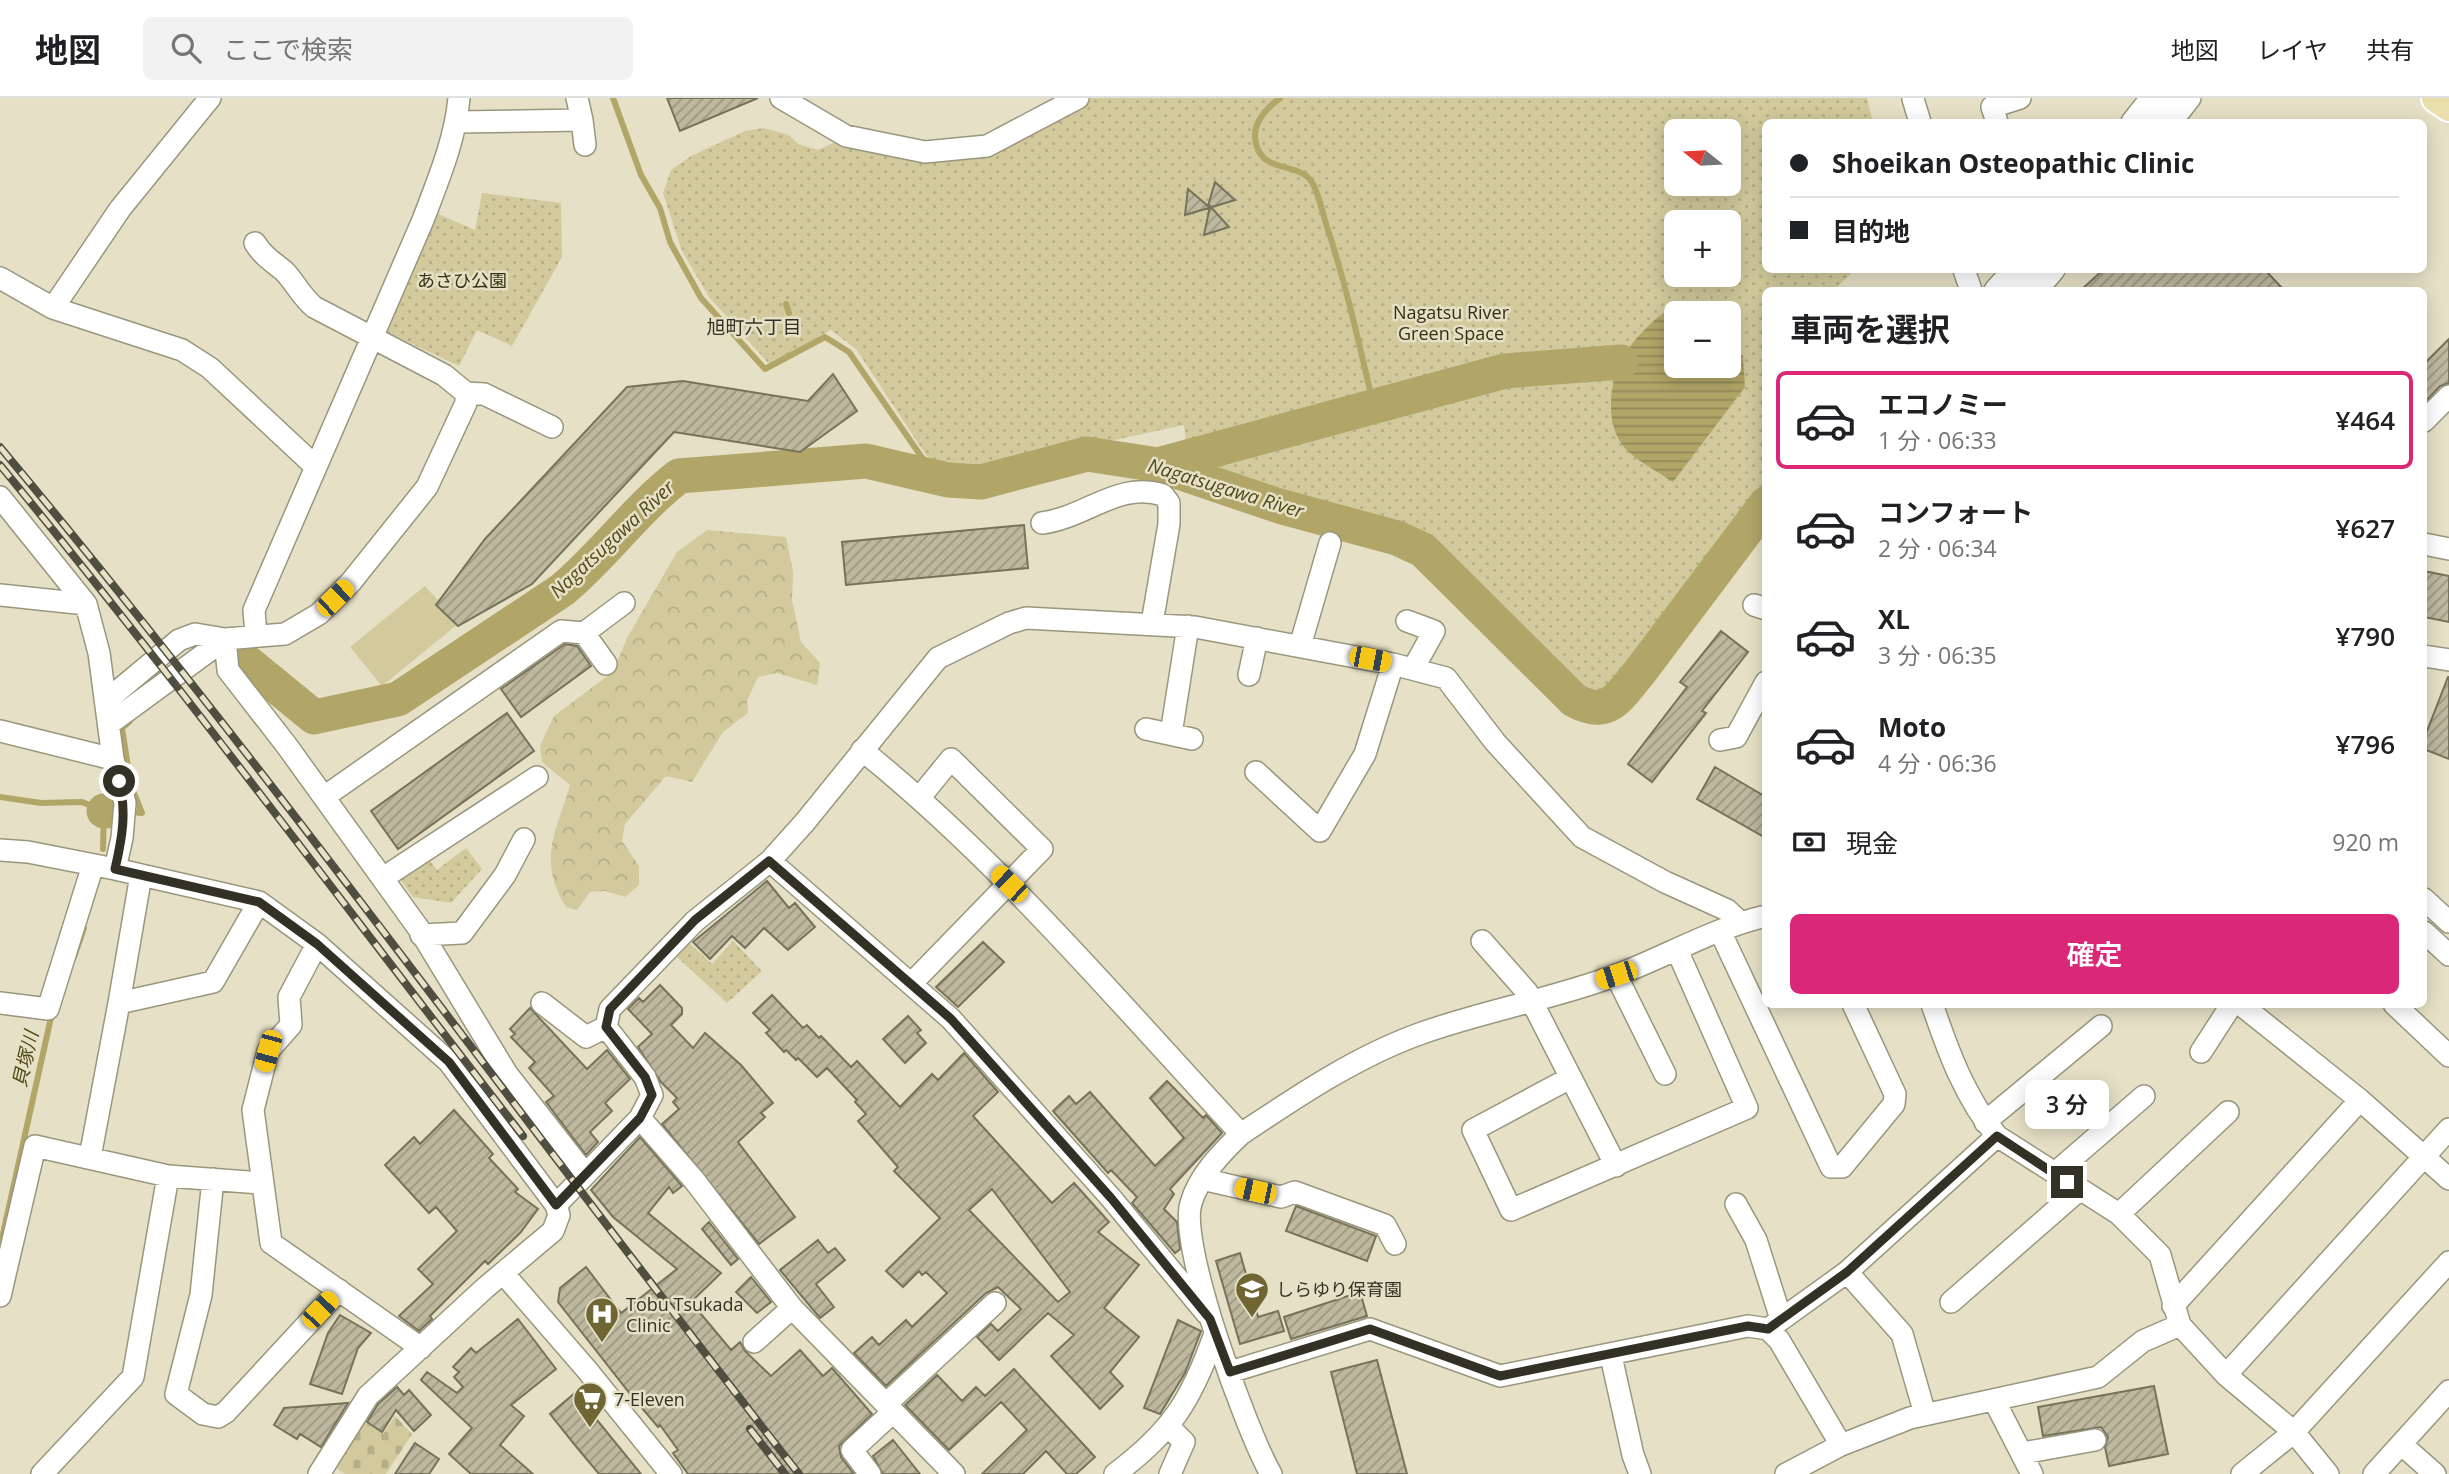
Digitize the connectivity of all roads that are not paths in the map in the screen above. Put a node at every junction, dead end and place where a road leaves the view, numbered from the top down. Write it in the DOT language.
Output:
graph roads {
  1 [pos="210,98"];
  2 [pos="459,98"];
  3 [pos="577,98"];
  4 [pos="781,98"];
  5 [pos="1078,98"];
  6 [pos="2020,98"];
  7 [pos="2151,98"];
  8 [pos="2171,98"];
  9 [pos="2190,98"];
  10 [pos="2207,98"];
  11 [pos="2436,98"];
  12 [pos="1913,99"];
  13 [pos="2449,107"];
  14 [pos="1919,119"];
  15 [pos="1996,119"];
  16 [pos="2134,119"];
  17 [pos="2154,119"];
  18 [pos="2173,119"];
  19 [pos="2190,119"];
  20 [pos="582,120"];
  21 [pos="457,122"];
  22 [pos="585,145"];
  23 [pos="255,243"];
  24 [pos="2009,273"];
  25 [pos="2032,273"];
  26 [pos="2051,273"];
  27 [pos="2068,273"];
  28 [pos="0,278"];
  29 [pos="1998,287"];
  30 [pos="2021,287"];
  31 [pos="2040,287"];
  32 [pos="2056,287"];
  33 [pos="53,308"];
  34 [pos="371,337"];
  35 [pos="466,393"];
  36 [pos="2449,396"];
  37 [pos="2427,418"];
  38 [pos="552,426"];
  39 [pos="316,467"];
  40 [pos="0,497"];
  41 [pos="1042,523"];
  42 [pos="1330,542"];
  43 [pos="2427,545"];
  44 [pos="2449,549"];
  45 [pos="0,595"];
  46 [pos="624,603"];
  47 [pos="86,604"];
  48 [pos="1407,621"];
  49 [pos="1152,623"];
  50 [pos="1188,626"];
  51 [pos="584,633"];
  52 [pos="256,636"];
  53 [pos="1257,638"];
  54 [pos="225,639"];
  55 [pos="1300,646"];
  56 [pos="2427,656"];
  57 [pos="2449,660"];
  58 [pos="606,664"];
  59 [pos="1403,666"];
  60 [pos="1249,676"];
  61 [pos="1762,689"];
  62 [pos="107,700"];
  63 [pos="109,724"];
  64 [pos="1146,729"];
  65 [pos="0,731"];
  66 [pos="1171,734"];
  67 [pos="1192,739"];
  68 [pos="1720,740"];
  69 [pos="862,750"];
  70 [pos="113,758"];
  71 [pos="1256,772"];
  72 [pos="537,777"];
  73 [pos="324,797"];
  74 [pos="920,797"];
  75 [pos="524,839"];
  76 [pos="0,850"];
  77 [pos="769,861"];
  78 [pos="93,865"];
  79 [pos="115,869"];
  80 [pos="141,875"];
  81 [pos="383,878"];
  82 [pos="1009,884"];
  83 [pos="259,902"];
  84 [pos="2427,902"];
  85 [pos="1762,917"];
  86 [pos="1740,922"];
  87 [pos="2449,922"];
  88 [pos="1720,931"];
  89 [pos="421,935"];
  90 [pos="2427,935"];
  91 [pos="1482,941"];
  92 [pos="317,944"];
  93 [pos="1676,950"];
  94 [pos="2449,955"];
  95 [pos="1616,975"];
  96 [pos="911,984"];
  97 [pos="0,1003"];
  98 [pos="119,1003"];
  99 [pos="542,1003"];
  100 [pos="1532,1003"];
  101 [pos="1855,1008"];
  102 [pos="1933,1008"];
  103 [pos="2229,1008"];
  104 [pos="2245,1008"];
  105 [pos="2398,1008"];
  106 [pos="2101,1026"];
  107 [pos="606,1027"];
  108 [pos="2201,1052"];
  109 [pos="2449,1056"];
  110 [pos="1665,1074"];
  111 [pos="1570,1079"];
  112 [pos="2144,1096"];
  113 [pos="2360,1100"];
  114 [pos="2228,1112"];
  115 [pos="640,1118"];
  116 [pos="1991,1129"];
  117 [pos="2449,1129"];
  118 [pos="1241,1135"];
  119 [pos="90,1157"];
  120 [pos="2424,1157"];
  121 [pos="1616,1166"];
  122 [pos="585,1174"];
  123 [pos="2055,1174"];
  124 [pos="169,1176"];
  125 [pos="1202,1179"];
  126 [pos="2449,1179"];
  127 [pos="213,1180"];
  128 [pos="261,1183"];
  129 [pos="2080,1190"];
  130 [pos="1736,1203"];
  131 [pos="556,1205"];
  132 [pos="2119,1214"];
  133 [pos="1395,1244"];
  134 [pos="2449,1262"];
  135 [pos="1847,1272"];
  136 [pos="503,1273"];
  137 [pos="339,1290"];
  138 [pos="0,1296"];
  139 [pos="1951,1302"];
  140 [pos="995,1303"];
  141 [pos="792,1308"];
  142 [pos="2176,1315"];
  143 [pos="1775,1324"];
  144 [pos="1212,1327"];
  145 [pos="754,1342"];
  146 [pos="421,1348"];
  147 [pos="1611,1356"];
  148 [pos="1230,1372"];
  149 [pos="2226,1375"];
  150 [pos="2449,1391"];
  151 [pos="1994,1400"];
  152 [pos="890,1408"];
  153 [pos="1925,1414"];
  154 [pos="1168,1426"];
  155 [pos="2294,1432"];
  156 [pos="2095,1440"];
  157 [pos="2401,1444"];
  158 [pos="1841,1445"];
  159 [pos="2023,1453"];
  160 [pos="1635,1473"];
  161 [pos="42,1474"];
  162 [pos="319,1474"];
  163 [pos="671,1474"];
  164 [pos="870,1474"];
  165 [pos="954,1474"];
  166 [pos="1115,1474"];
  167 [pos="1170,1474"];
  168 [pos="1271,1474"];
  169 [pos="1786,1474"];
  170 [pos="2032,1474"];
  171 [pos="2242,1474"];
  172 [pos="2328,1474"];
  173 [pos="2374,1474"];
  174 [pos="2435,1474"];
  1 -- 33 [label="street"];
  2 -- 21 [label="street"];
  3 -- 20 [label="street"];
  4 -- 5 [label="street"];
  6 -- 15 [label="street"];
  7 -- 16 [label="street"];
  8 -- 17 [label="street"];
  9 -- 18 [label="street"];
  10 -- 19 [label="street"];
  11 -- 13 [label="main road"];
  12 -- 14 [label="street"];
  20 -- 21 [label="street"];
  20 -- 22 [label="street"];
  21 -- 34 [label="street"];
  23 -- 34 [label="street"];
  24 -- 29 [label="street"];
  25 -- 30 [label="street"];
  26 -- 31 [label="street"];
  27 -- 32 [label="street"];
  28 -- 33 [label="street"];
  33 -- 39 [label="street"];
  34 -- 35 [label="street"];
  34 -- 39 [label="street"];
  35 -- 38 [label="street"];
  35 -- 52 [label="street"];
  36 -- 37 [label="street"];
  39 -- 52 [label="street"];
  40 -- 47 [label="street"];
  41 -- 49 [label="street"];
  42 -- 55 [label="street"];
  43 -- 44 [label="street"];
  45 -- 47 [label="street"];
  46 -- 51 [label="street"];
  47 -- 62 [label="street"];
  48 -- 59 [label="street"];
  49 -- 50 [label="street"];
  49 -- 69 [label="street"];
  50 -- 53 [label="street"];
  50 -- 66 [label="street"];
  51 -- 58 [label="street"];
  51 -- 73 [label="street"];
  52 -- 54 [label="street"];
  53 -- 55 [label="street"];
  53 -- 60 [label="street"];
  54 -- 62 [label="street"];
  54 -- 63 [label="street"];
  54 -- 73 [label="street"];
  55 -- 59 [label="street"];
  56 -- 57 [label="street"];
  59 -- 71 [label="street"];
  59 -- 86 [label="street"];
  61 -- 68 [label="street"];
  62 -- 63 [label="street"];
  63 -- 70 [label="street"];
  64 -- 66 [label="street"];
  65 -- 70 [label="street"];
  66 -- 67 [label="street"];
  69 -- 74 [label="street"];
  69 -- 77 [label="street"];
  70 -- 79 [label="street"];
  72 -- 81 [label="street"];
  73 -- 81 [label="street"];
  74 -- 82 [label="street"];
  74 -- 82 [label="street"];
  75 -- 89 [label="street"];
  76 -- 78 [label="street"];
  77 -- 96 [label="street"];
  77 -- 107 [label="street"];
  78 -- 79 [label="street"];
  78 -- 97 [label="street"];
  79 -- 80 [label="street"];
  80 -- 83 [label="street"];
  80 -- 98 [label="street"];
  81 -- 89 [label="street"];
  82 -- 96 [label="street"];
  82 -- 118 [label="street"];
  83 -- 92 [label="street"];
  83 -- 98 [label="street"];
  84 -- 87 [label="street"];
  85 -- 86 [label="street"];
  86 -- 88 [label="street"];
  88 -- 93 [label="street"];
  88 -- 101 [label="street"];
  89 -- 122 [label="street"];
  90 -- 94 [label="street"];
  91 -- 100 [label="street"];
  92 -- 128 [label="street"];
  92 -- 131 [label="street"];
  93 -- 95 [label="street"];
  93 -- 121 [label="street"];
  95 -- 100 [label="street"];
  95 -- 110 [label="street"];
  96 -- 144 [label="street"];
  98 -- 119 [label="street"];
  99 -- 107 [label="street"];
  100 -- 111 [label="street"];
  100 -- 118 [label="street"];
  102 -- 116 [label="street"];
  103 -- 108 [label="street"];
  104 -- 113 [label="street"];
  105 -- 109 [label="street"];
  106 -- 116 [label="street"];
  107 -- 115 [label="street"];
  111 -- 121 [label="street"];
  111 -- 121 [label="street"];
  112 -- 123 [label="street"];
  113 -- 120 [label="street"];
  113 -- 142 [label="street"];
  114 -- 132 [label="street"];
  115 -- 122 [label="street"];
  115 -- 141 [label="street"];
  116 -- 123 [label="street"];
  116 -- 135 [label="street"];
  117 -- 120 [label="street"];
  118 -- 125 [label="street"];
  119 -- 124 [label="street"];
  119 -- 138 [label="street"];
  120 -- 126 [label="street"];
  120 -- 149 [label="street"];
  122 -- 131 [label="street"];
  123 -- 129 [label="street"];
  124 -- 127 [label="street"];
  124 -- 161 [label="street"];
  125 -- 133 [label="street"];
  125 -- 144 [label="street"];
  127 -- 128 [label="street"];
  127 -- 137 [label="street"];
  128 -- 137 [label="street"];
  129 -- 132 [label="street"];
  129 -- 139 [label="street"];
  130 -- 143 [label="street"];
  131 -- 136 [label="street"];
  132 -- 142 [label="street"];
  134 -- 155 [label="street"];
  135 -- 143 [label="street"];
  135 -- 153 [label="street"];
  136 -- 146 [label="street"];
  136 -- 163 [label="street"];
  137 -- 146 [label="street"];
  140 -- 152 [label="street"];
  141 -- 145 [label="street"];
  141 -- 152 [label="street"];
  142 -- 149 [label="street"];
  142 -- 151 [label="street"];
  143 -- 147 [label="street"];
  143 -- 158 [label="street"];
  144 -- 148 [label="street"];
  144 -- 154 [label="street"];
  146 -- 162 [label="street"];
  147 -- 148 [label="street"];
  147 -- 160 [label="street"];
  148 -- 168 [label="street"];
  149 -- 155 [label="street"];
  150 -- 157 [label="street"];
  151 -- 153 [label="street"];
  151 -- 159 [label="street"];
  152 -- 164 [label="street"];
  152 -- 165 [label="street"];
  153 -- 158 [label="street"];
  154 -- 166 [label="street"];
  154 -- 167 [label="street"];
  155 -- 171 [label="street"];
  155 -- 172 [label="street"];
  156 -- 159 [label="street"];
  157 -- 173 [label="street"];
  157 -- 174 [label="street"];
  158 -- 169 [label="street"];
  159 -- 170 [label="street"];
}
